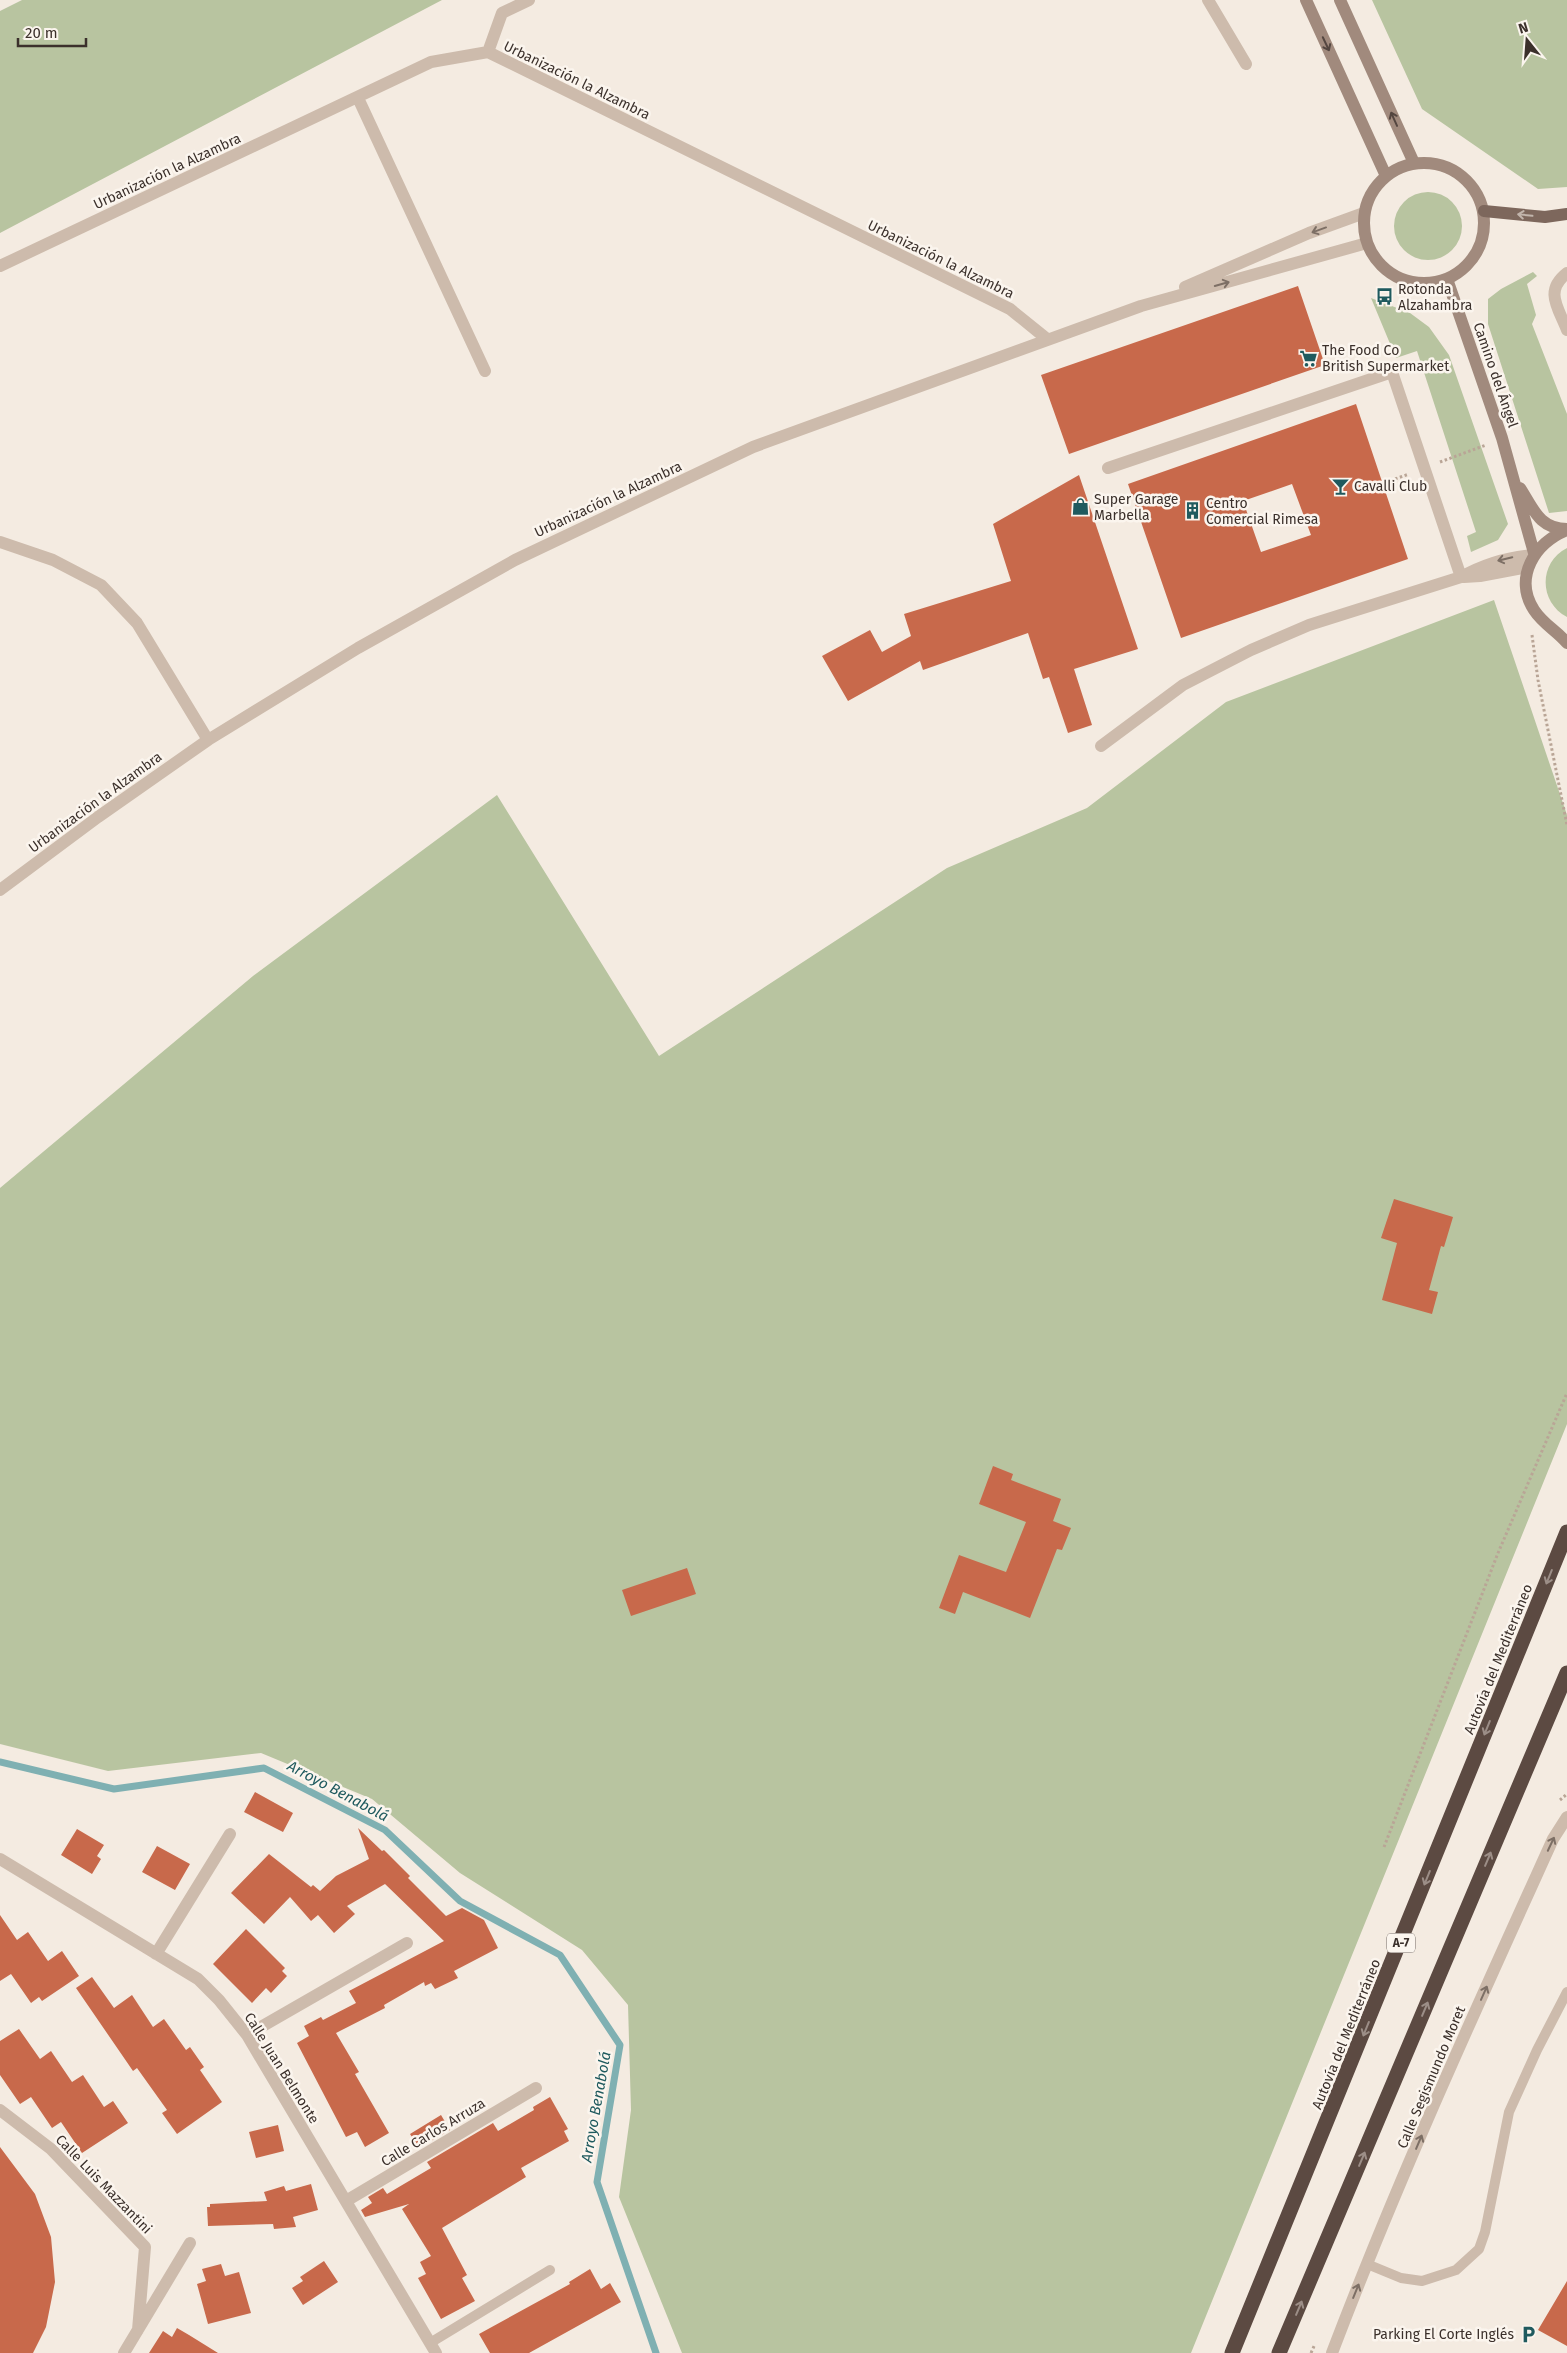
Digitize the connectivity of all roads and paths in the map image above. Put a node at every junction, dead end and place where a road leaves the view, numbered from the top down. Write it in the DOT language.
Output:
graph roads {
  1 [pos="529,0"];
  2 [pos="1208,0"];
  3 [pos="1306,0"];
  4 [pos="1340,0"];
  5 [pos="488,52"];
  6 [pos="1246,64"];
  7 [pos="358,98"];
  8 [pos="1414,163"];
  9 [pos="1386,176"];
  10 [pos="1484,211"];
  11 [pos="1364,213"];
  12 [pos="1567,214"];
  13 [pos="1367,243"];
  14 [pos="0,266"];
  15 [pos="1567,272"];
  16 [pos="1447,279"];
  17 [pos="1141,306"];
  18 [pos="1567,330"];
  19 [pos="1047,339"];
  20 [pos="485,371"];
  21 [pos="1108,468"];
  22 [pos="1516,482"];
  23 [pos="1567,529"];
  24 [pos="0,542"];
  25 [pos="1532,558"];
  26 [pos="1461,577"];
  27 [pos="1533,609"];
  28 [pos="1562,633"];
  29 [pos="1567,643"];
  30 [pos="208,740"];
  31 [pos="1101,746"];
  32 [pos="1567,825"];
  33 [pos="0,890"];
  34 [pos="1567,1393"];
  35 [pos="1567,1532"];
  36 [pos="1567,1674"];
  37 [pos="1567,1817"];
  38 [pos="230,1834"];
  39 [pos="1384,1847"];
  40 [pos="0,1858"];
  41 [pos="407,1943"];
  42 [pos="156,1954"];
  43 [pos="1567,1992"];
  44 [pos="247,2035"];
  45 [pos="536,2088"];
  46 [pos="0,2110"];
  47 [pos="346,2201"];
  48 [pos="190,2243"];
  49 [pos="1367,2264"];
  50 [pos="550,2270"];
  51 [pos="138,2330"];
  52 [pos="433,2348"];
  53 [pos="124,2353"];
  54 [pos="1232,2353"];
  55 [pos="1279,2353"];
  56 [pos="1332,2353"];
  1 -- 5 [label="street"];
  2 -- 6 [label="street"];
  3 -- 9 [label="street, one-way"];
  8 -- 4 [label="street, one-way"];
  5 -- 7 [label="street, Urbanización la Alzambra"];
  5 -- 19 [label="street, Urbanización la Alzambra"];
  7 -- 14 [label="street, Urbanización la Alzambra"];
  7 -- 20 [label="street"];
  8 -- 9 [label="street"];
  8 -- 10 [label="street"];
  9 -- 11 [label="street"];
  12 -- 10 [label="main road, one-way"];
  10 -- 16 [label="street"];
  11 -- 13 [label="street"];
  11 -- 17 [label="street, one-way"];
  13 -- 16 [label="street"];
  17 -- 13 [label="street, one-way"];
  15 -- 18 [label="street"];
  16 -- 22 [label="street, Camino del Ángel"];
  17 -- 19 [label="street, Urbanización la Alzambra"];
  19 -- 30 [label="street, Urbanización la Alzambra"];
  21 -- 26 [label="street"];
  22 -- 23 [label="street, Camino del Ángel"];
  22 -- 25 [label="street, Camino del Ángel"];
  23 -- 25 [label="street"];
  24 -- 30 [label="street"];
  25 -- 26 [label="street"];
  25 -- 27 [label="street, Camino del Ángel"];
  26 -- 31 [label="street"];
  27 -- 28 [label="street"];
  27 -- 32 [label="path"];
  28 -- 29 [label="street"];
  30 -- 33 [label="street, Urbanización la Alzambra"];
  34 -- 39 [label="path"];
  35 -- 54 [label="highway, Autovía del Mediterráneo / A-7, one-way"];
  55 -- 36 [label="highway, one-way"];
  49 -- 37 [label="street, Calle Segismundo Moret, one-way"];
  38 -- 42 [label="street"];
  40 -- 42 [label="street, Calle Juan Belmonte"];
  41 -- 44 [label="street"];
  42 -- 44 [label="street, Calle Juan Belmonte"];
  43 -- 49 [label="lane"];
  44 -- 47 [label="street, Calle Juan Belmonte"];
  45 -- 47 [label="street, Calle Carlos Arruza"];
  46 -- 51 [label="street, Calle Luis Mazzantini"];
  47 -- 52 [label="street, Calle Juan Belmonte"];
  48 -- 51 [label="street, Calle Luis Mazzantini"];
  56 -- 49 [label="street, Calle Segismundo Moret, one-way"];
  50 -- 52 [label="lane"];
  51 -- 53 [label="street, Calle Luis Mazzantini"];
}
